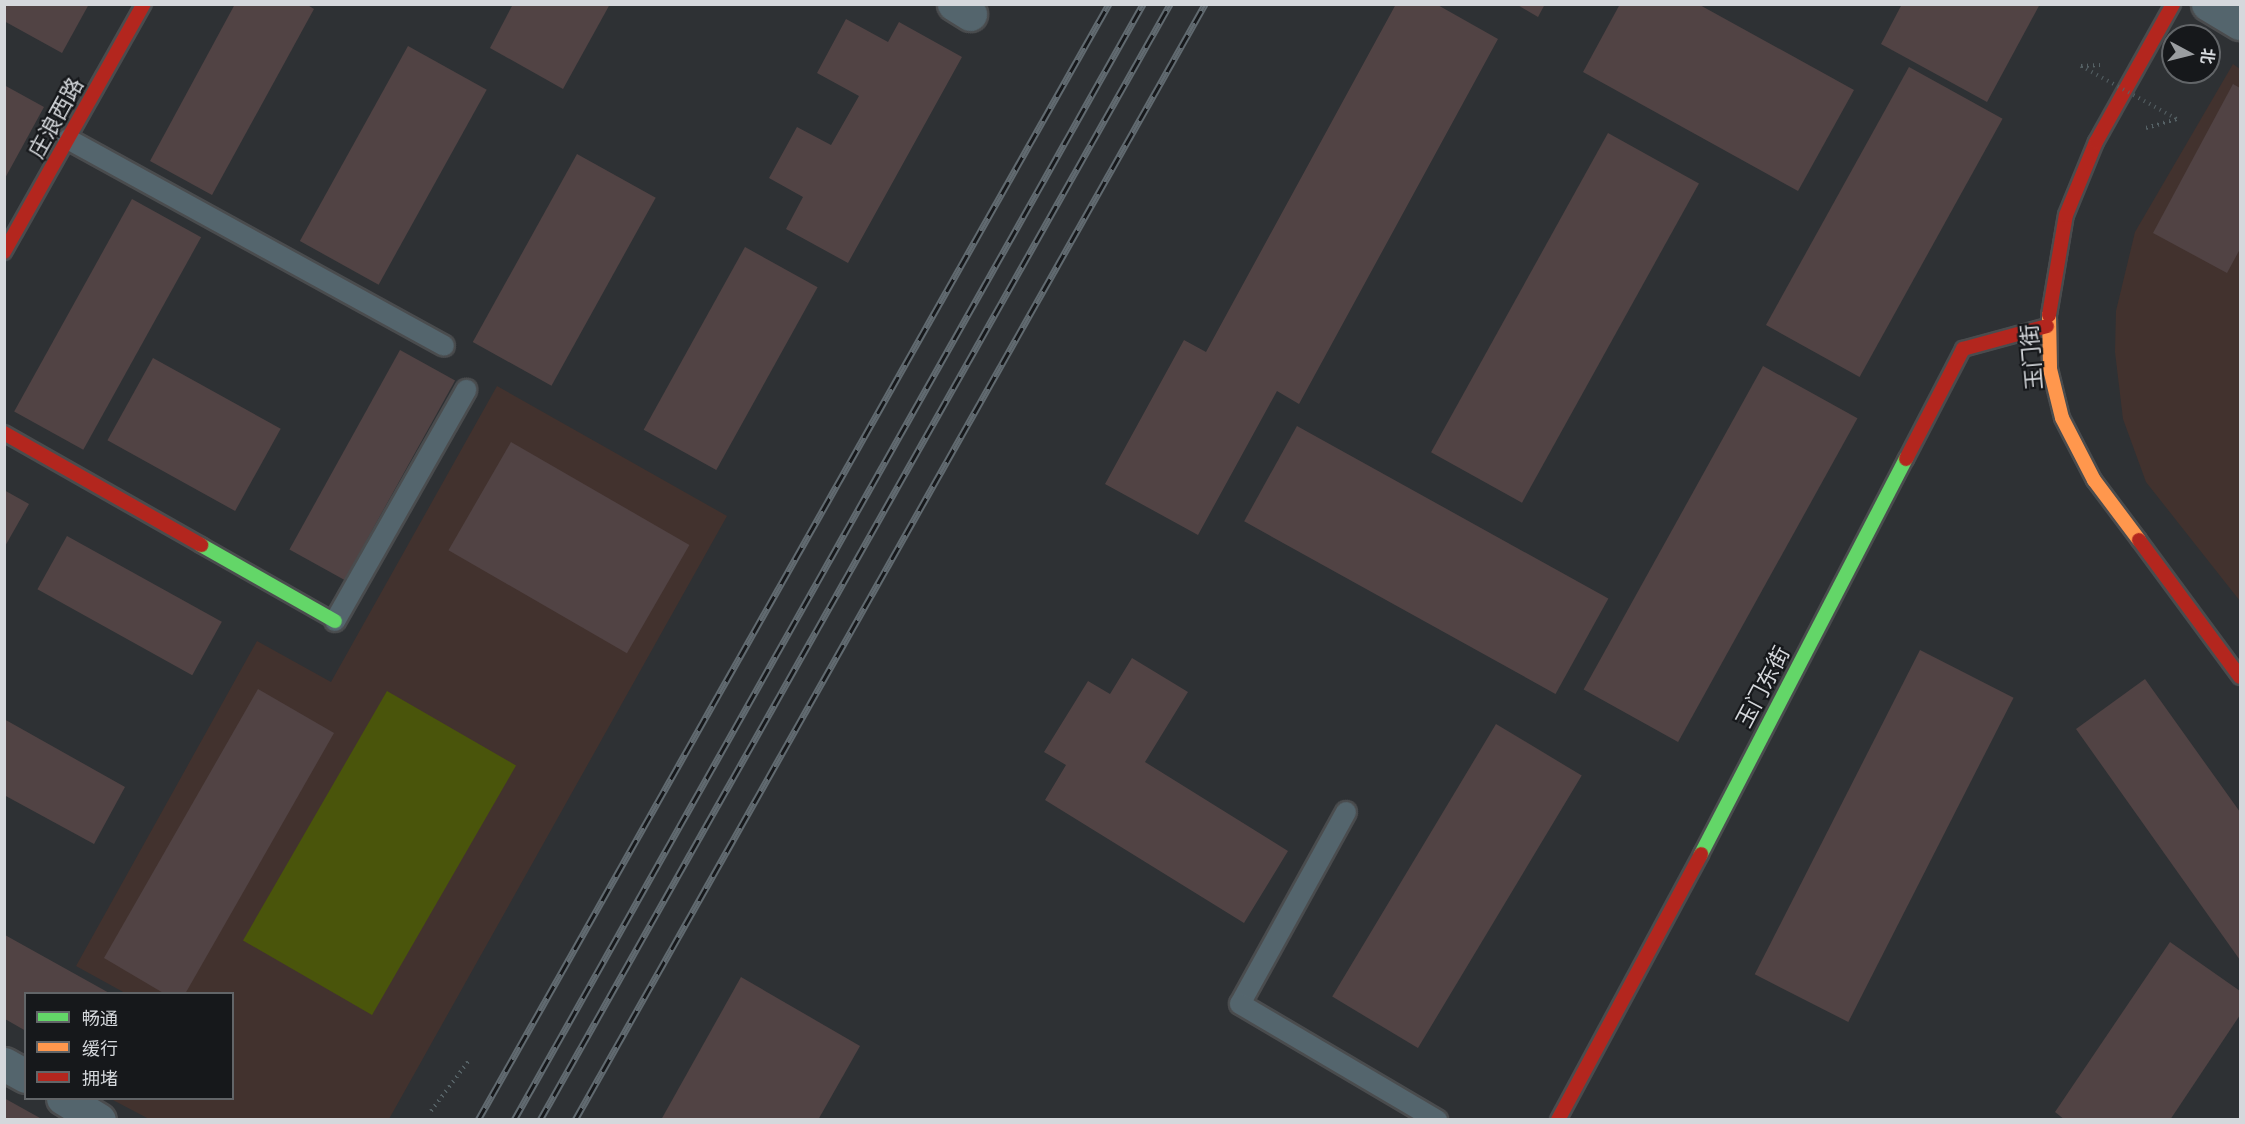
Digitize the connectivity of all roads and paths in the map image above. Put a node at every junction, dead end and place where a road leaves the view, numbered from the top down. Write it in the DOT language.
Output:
graph roads {
  1 [pos="144,4"];
  2 [pos="2174,4"];
  3 [pos="2208,4"];
  4 [pos="2241,23"];
  5 [pos="2081,66"];
  6 [pos="2177,119"];
  7 [pos="68,139"];
  8 [pos="4,252"];
  9 [pos="2048,326"];
  10 [pos="444,346"];
  11 [pos="466,390"];
  12 [pos="4,433"];
  13 [pos="335,621"];
  14 [pos="2241,677"];
  15 [pos="1346,812"];
  16 [pos="470,1059"];
  17 [pos="4,1064"];
  18 [pos="24,1075"];
  19 [pos="66,1100"];
  20 [pos="431,1111"];
  21 [pos="99,1119"];
  22 [pos="1437,1119"];
  23 [pos="1558,1119"];
  1 -- 7 [label="street, 庄浪西路"];
  2 -- 9 [label="street, 玉门街"];
  3 -- 4 [label="street"];
  5 -- 6 [label="path, bridge"];
  7 -- 8 [label="street, 庄浪西路"];
  7 -- 10 [label="lane"];
  9 -- 14 [label="street, 玉门街"];
  9 -- 23 [label="street, 玉门东街"];
  11 -- 13 [label="lane"];
  12 -- 13 [label="street"];
  15 -- 22 [label="lane"];
  16 -- 20 [label="path"];
  17 -- 18 [label="street"];
  19 -- 21 [label="street"];
}
